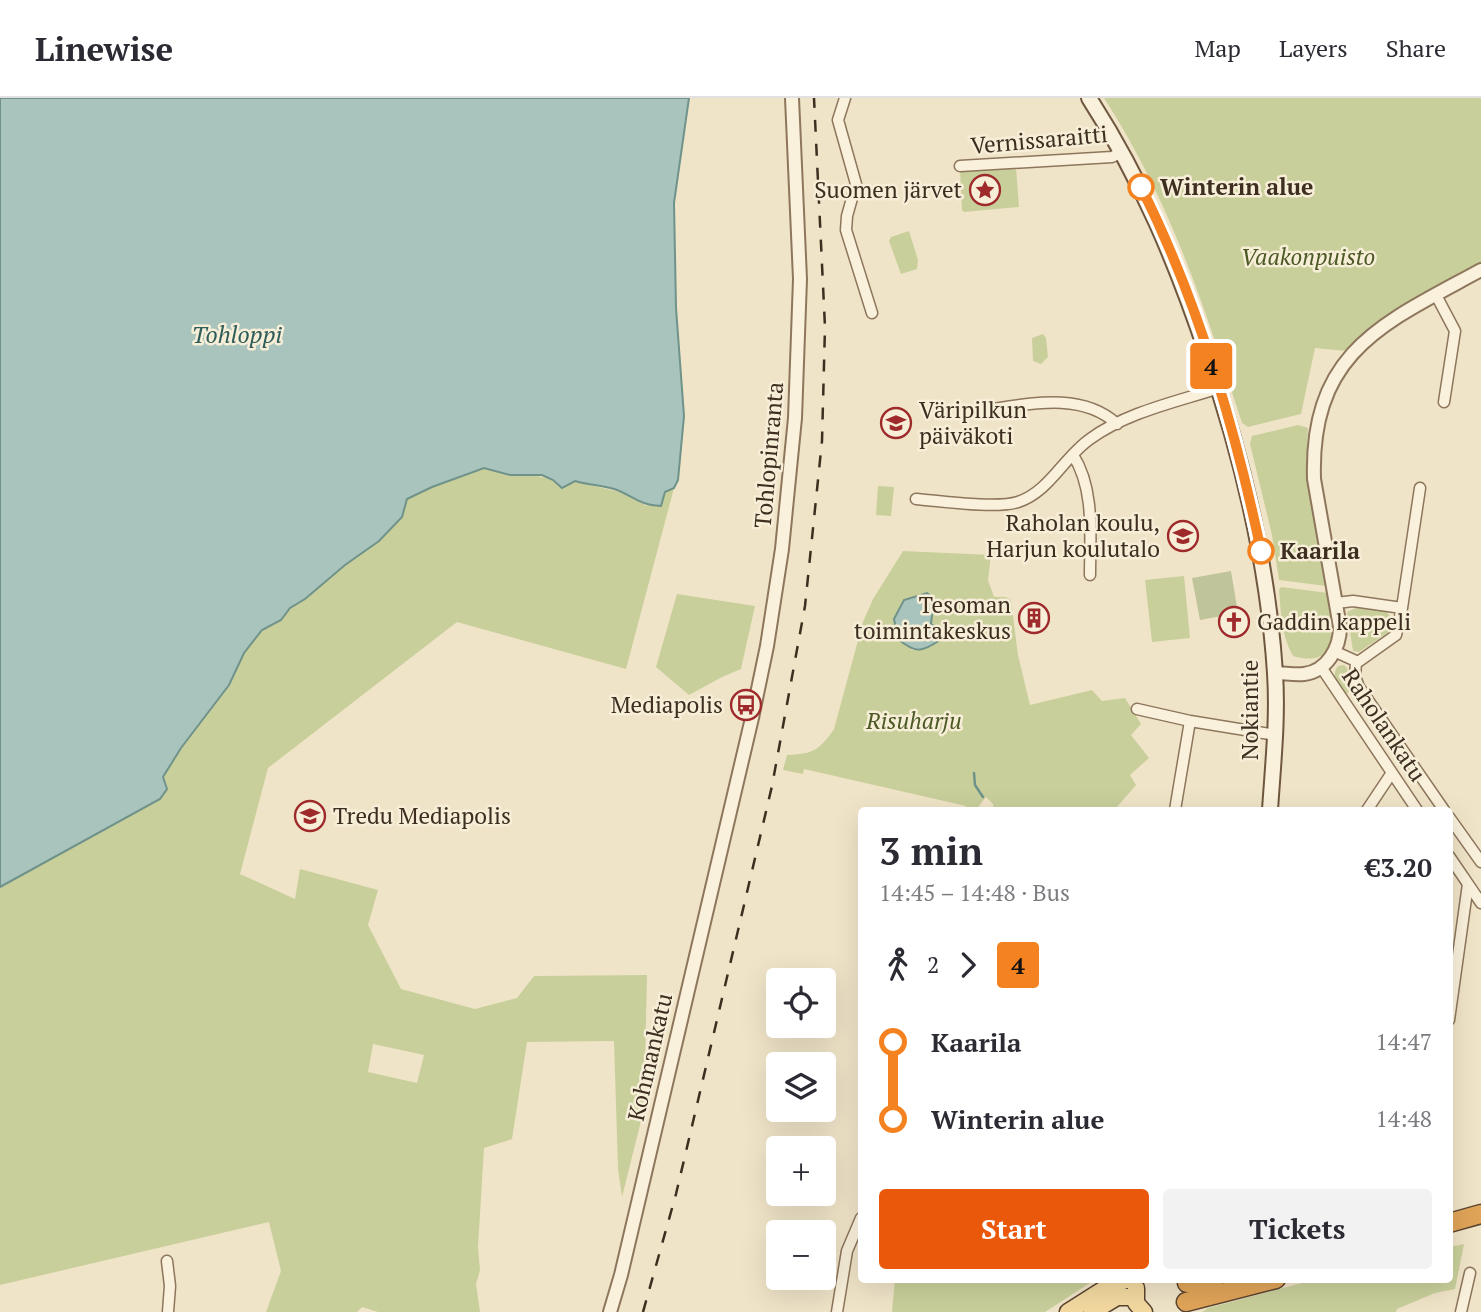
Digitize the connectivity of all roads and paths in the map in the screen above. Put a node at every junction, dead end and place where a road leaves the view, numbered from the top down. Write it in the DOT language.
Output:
graph roads {
  1 [pos="792,98"];
  2 [pos="845,98"];
  3 [pos="1089,98"];
  4 [pos="1122,152"];
  5 [pos="960,166"];
  6 [pos="1481,270"];
  7 [pos="1436,295"];
  8 [pos="872,313"];
  9 [pos="1219,388"];
  10 [pos="1444,402"];
  11 [pos="971,412"];
  12 [pos="1117,424"];
  13 [pos="1073,455"];
  14 [pos="1420,488"];
  15 [pos="916,499"];
  16 [pos="1090,575"];
  17 [pos="1336,603"];
  18 [pos="1402,608"];
  19 [pos="1336,652"];
  20 [pos="1356,662"];
  21 [pos="1321,667"];
  22 [pos="1275,673"];
  23 [pos="1137,709"];
  24 [pos="1189,721"];
  25 [pos="1276,734"];
  26 [pos="1391,774"];
  27 [pos="1175,807"];
  28 [pos="1270,807"];
  29 [pos="1369,807"];
  30 [pos="1415,807"];
  31 [pos="1442,807"];
  32 [pos="729,810"];
  33 [pos="1453,823"];
  34 [pos="1453,862"];
  35 [pos="1481,862"];
  36 [pos="1468,884"];
  37 [pos="1481,903"];
  38 [pos="1453,991"];
  39 [pos="1481,1214"];
  40 [pos="1453,1222"];
  41 [pos="858,1225"];
  42 [pos="1481,1227"];
  43 [pos="1453,1234"];
  44 [pos="167,1261"];
  45 [pos="1470,1273"];
  46 [pos="1118,1283"];
  47 [pos="1139,1283"];
  48 [pos="1185,1283"];
  49 [pos="1263,1283"];
  50 [pos="1139,1307"];
  51 [pos="1182,1307"];
  52 [pos="168,1312"];
  53 [pos="610,1312"];
  54 [pos="837,1312"];
  55 [pos="1068,1312"];
  56 [pos="1092,1312"];
  57 [pos="1461,1312"];
  1 -- 32 [label="street, Tohlopinranta"];
  2 -- 8 [label="street"];
  3 -- 4 [label="main road, Nokiantie"];
  4 -- 5 [label="street, Vernissaraitti"];
  4 -- 9 [label="main road, Nokiantie"];
  6 -- 7 [label="street"];
  7 -- 10 [label="street"];
  7 -- 17 [label="street"];
  9 -- 12 [label="street"];
  9 -- 22 [label="main road, Nokiantie"];
  11 -- 12 [label="street"];
  12 -- 13 [label="street"];
  13 -- 15 [label="street"];
  13 -- 16 [label="street"];
  14 -- 18 [label="street"];
  17 -- 18 [label="street"];
  17 -- 19 [label="street"];
  18 -- 20 [label="street"];
  19 -- 20 [label="street"];
  19 -- 21 [label="street"];
  20 -- 31 [label="street, Raholankatu"];
  21 -- 22 [label="street, Raholankatu"];
  21 -- 26 [label="street, Raholankatu"];
  22 -- 25 [label="main road, Nokiantie"];
  23 -- 24 [label="street"];
  24 -- 25 [label="street"];
  24 -- 27 [label="street"];
  25 -- 28 [label="main road, Nokiantie"];
  26 -- 29 [label="street"];
  26 -- 30 [label="street, Raholankatu"];
  32 -- 53 [label="street, Kohmankatu"];
  33 -- 35 [label="street"];
  34 -- 36 [label="street"];
  36 -- 37 [label="street"];
  36 -- 38 [label="street"];
  39 -- 40 [label="highway"];
  41 -- 54 [label="street"];
  42 -- 43 [label="highway"];
  44 -- 52 [label="street"];
  45 -- 57 [label="street"];
  46 -- 55 [label="main road"];
  47 -- 50 [label="main road"];
  48 -- 51 [label="main road"];
  49 -- 51 [label="highway"];
  50 -- 56 [label="main road"];
}
